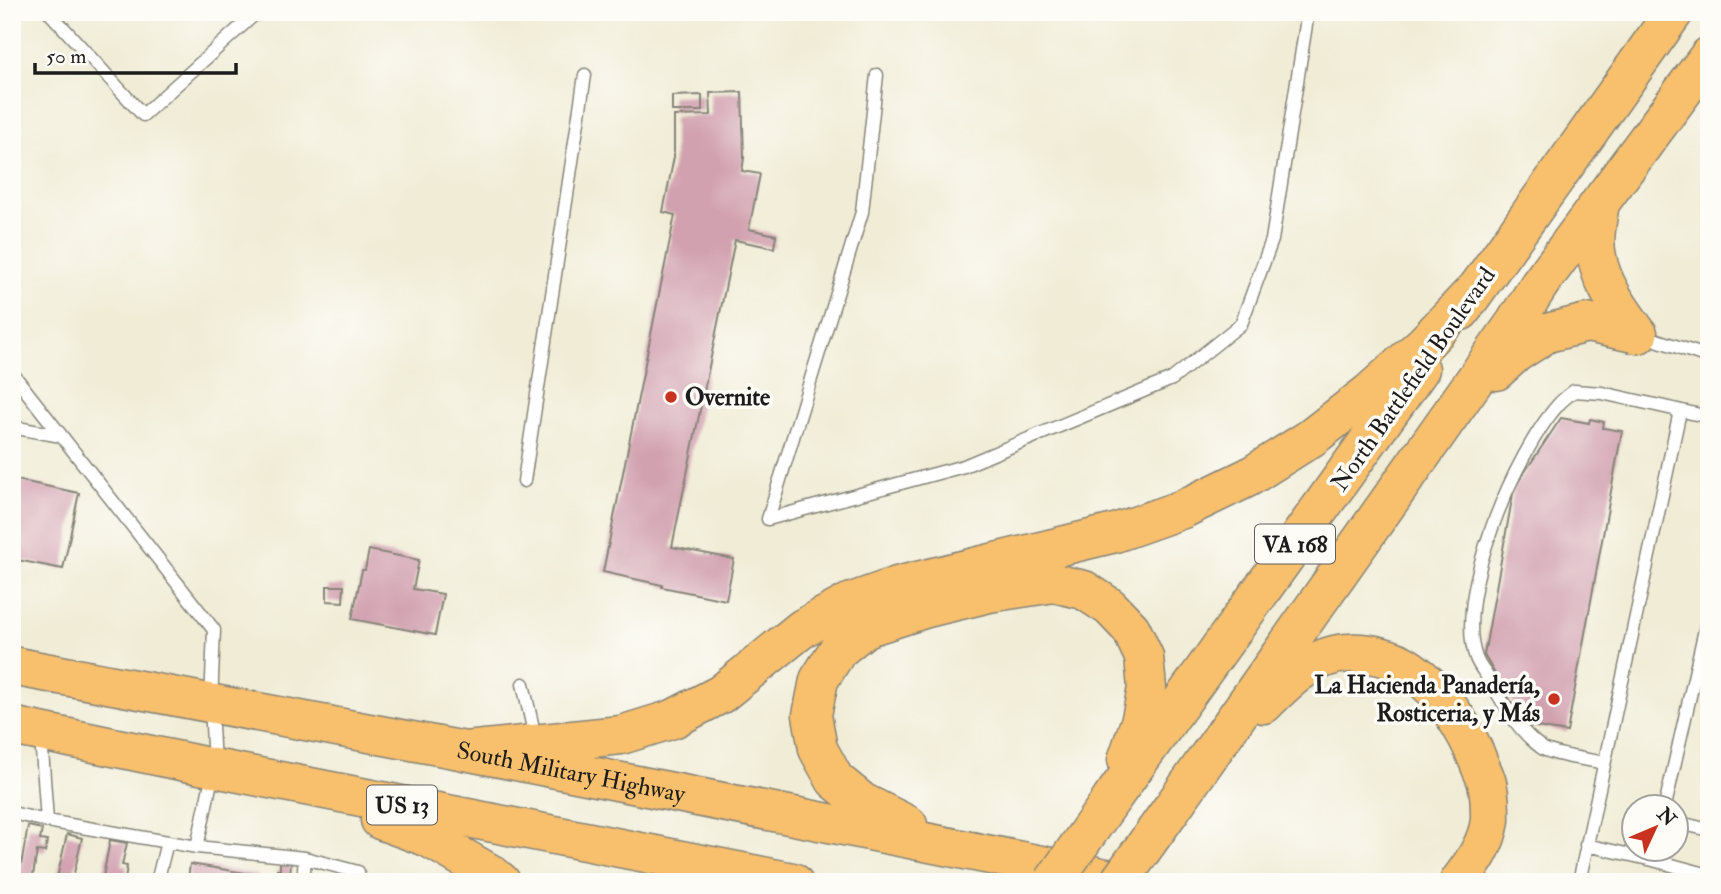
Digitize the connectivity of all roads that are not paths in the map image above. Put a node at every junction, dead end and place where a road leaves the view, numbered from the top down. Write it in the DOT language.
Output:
graph roads {
  1 [pos="49,12"];
  2 [pos="257,12"];
  3 [pos="1308,12"];
  4 [pos="1674,12"];
  5 [pos="1709,56"];
  6 [pos="585,75"];
  7 [pos="877,75"];
  8 [pos="1600,203"];
  9 [pos="1475,290"];
  10 [pos="1638,334"];
  11 [pos="1709,357"];
  12 [pos="12,373"];
  13 [pos="1455,408"];
  14 [pos="1680,411"];
  15 [pos="1709,417"];
  16 [pos="12,427"];
  17 [pos="61,436"];
  18 [pos="524,481"];
  19 [pos="1709,612"];
  20 [pos="12,666"];
  21 [pos="523,684"];
  22 [pos="211,703"];
  23 [pos="27,729"];
  24 [pos="537,745"];
  25 [pos="466,751"];
  26 [pos="1604,763"];
  27 [pos="215,768"];
  28 [pos="1668,792"];
  29 [pos="1113,797"];
  30 [pos="1171,808"];
  31 [pos="12,813"];
  32 [pos="47,821"];
  33 [pos="1690,826"];
  34 [pos="1709,830"];
  35 [pos="167,842"];
  36 [pos="1587,845"];
  37 [pos="197,847"];
  38 [pos="1620,849"];
  39 [pos="305,858"];
  40 [pos="1016,860"];
  41 [pos="1675,862"];
  42 [pos="1709,875"];
  43 [pos="157,882"];
  44 [pos="303,882"];
  45 [pos="359,882"];
  46 [pos="500,882"];
  47 [pos="793,882"];
  48 [pos="1053,882"];
  49 [pos="1119,882"];
  50 [pos="1127,882"];
  51 [pos="1459,882"];
  52 [pos="1579,882"];
  1 -- 2 [label="lane"];
  3 -- 7 [label="lane"];
  4 -- 9 [label="main road, North Battlefield Boulevard / VA 168"];
  5 -- 8 [label="main road, North Battlefield Boulevard / VA 168"];
  6 -- 18 [label="lane"];
  8 -- 10 [label="main road"];
  8 -- 13 [label="main road, North Battlefield Boulevard / VA 168"];
  9 -- 24 [label="main road"];
  9 -- 29 [label="main road, North Battlefield Boulevard / VA 168"];
  10 -- 11 [label="lane"];
  10 -- 13 [label="main road"];
  12 -- 17 [label="lane"];
  13 -- 30 [label="main road, North Battlefield Boulevard / VA 168"];
  14 -- 15 [label="lane"];
  14 -- 26 [label="lane"];
  14 -- 26 [label="lane"];
  16 -- 17 [label="lane"];
  17 -- 22 [label="lane"];
  19 -- 28 [label="lane"];
  20 -- 22 [label="main road, South Military Highway"];
  21 -- 24 [label="lane"];
  22 -- 25 [label="main road, South Military Highway"];
  22 -- 27 [label="lane"];
  23 -- 27 [label="main road, US 13"];
  23 -- 32 [label="lane"];
  24 -- 25 [label="main road"];
  25 -- 40 [label="main road, South Military Highway"];
  26 -- 36 [label="lane"];
  27 -- 37 [label="lane"];
  27 -- 46 [label="main road"];
  27 -- 47 [label="main road, US 13"];
  29 -- 40 [label="main road"];
  29 -- 48 [label="main road, North Battlefield Boulevard / VA 168, bridge"];
  30 -- 49 [label="main road, North Battlefield Boulevard / VA 168, bridge"];
  30 -- 51 [label="main road"];
  31 -- 32 [label="lane"];
  32 -- 35 [label="lane"];
  33 -- 34 [label="lane"];
  35 -- 37 [label="lane"];
  35 -- 43 [label="lane"];
  36 -- 38 [label="lane"];
  36 -- 52 [label="lane"];
  37 -- 39 [label="lane"];
  39 -- 44 [label="lane"];
  39 -- 45 [label="lane"];
  40 -- 50 [label="main road, South Military Highway"];
  41 -- 42 [label="lane"];
}
